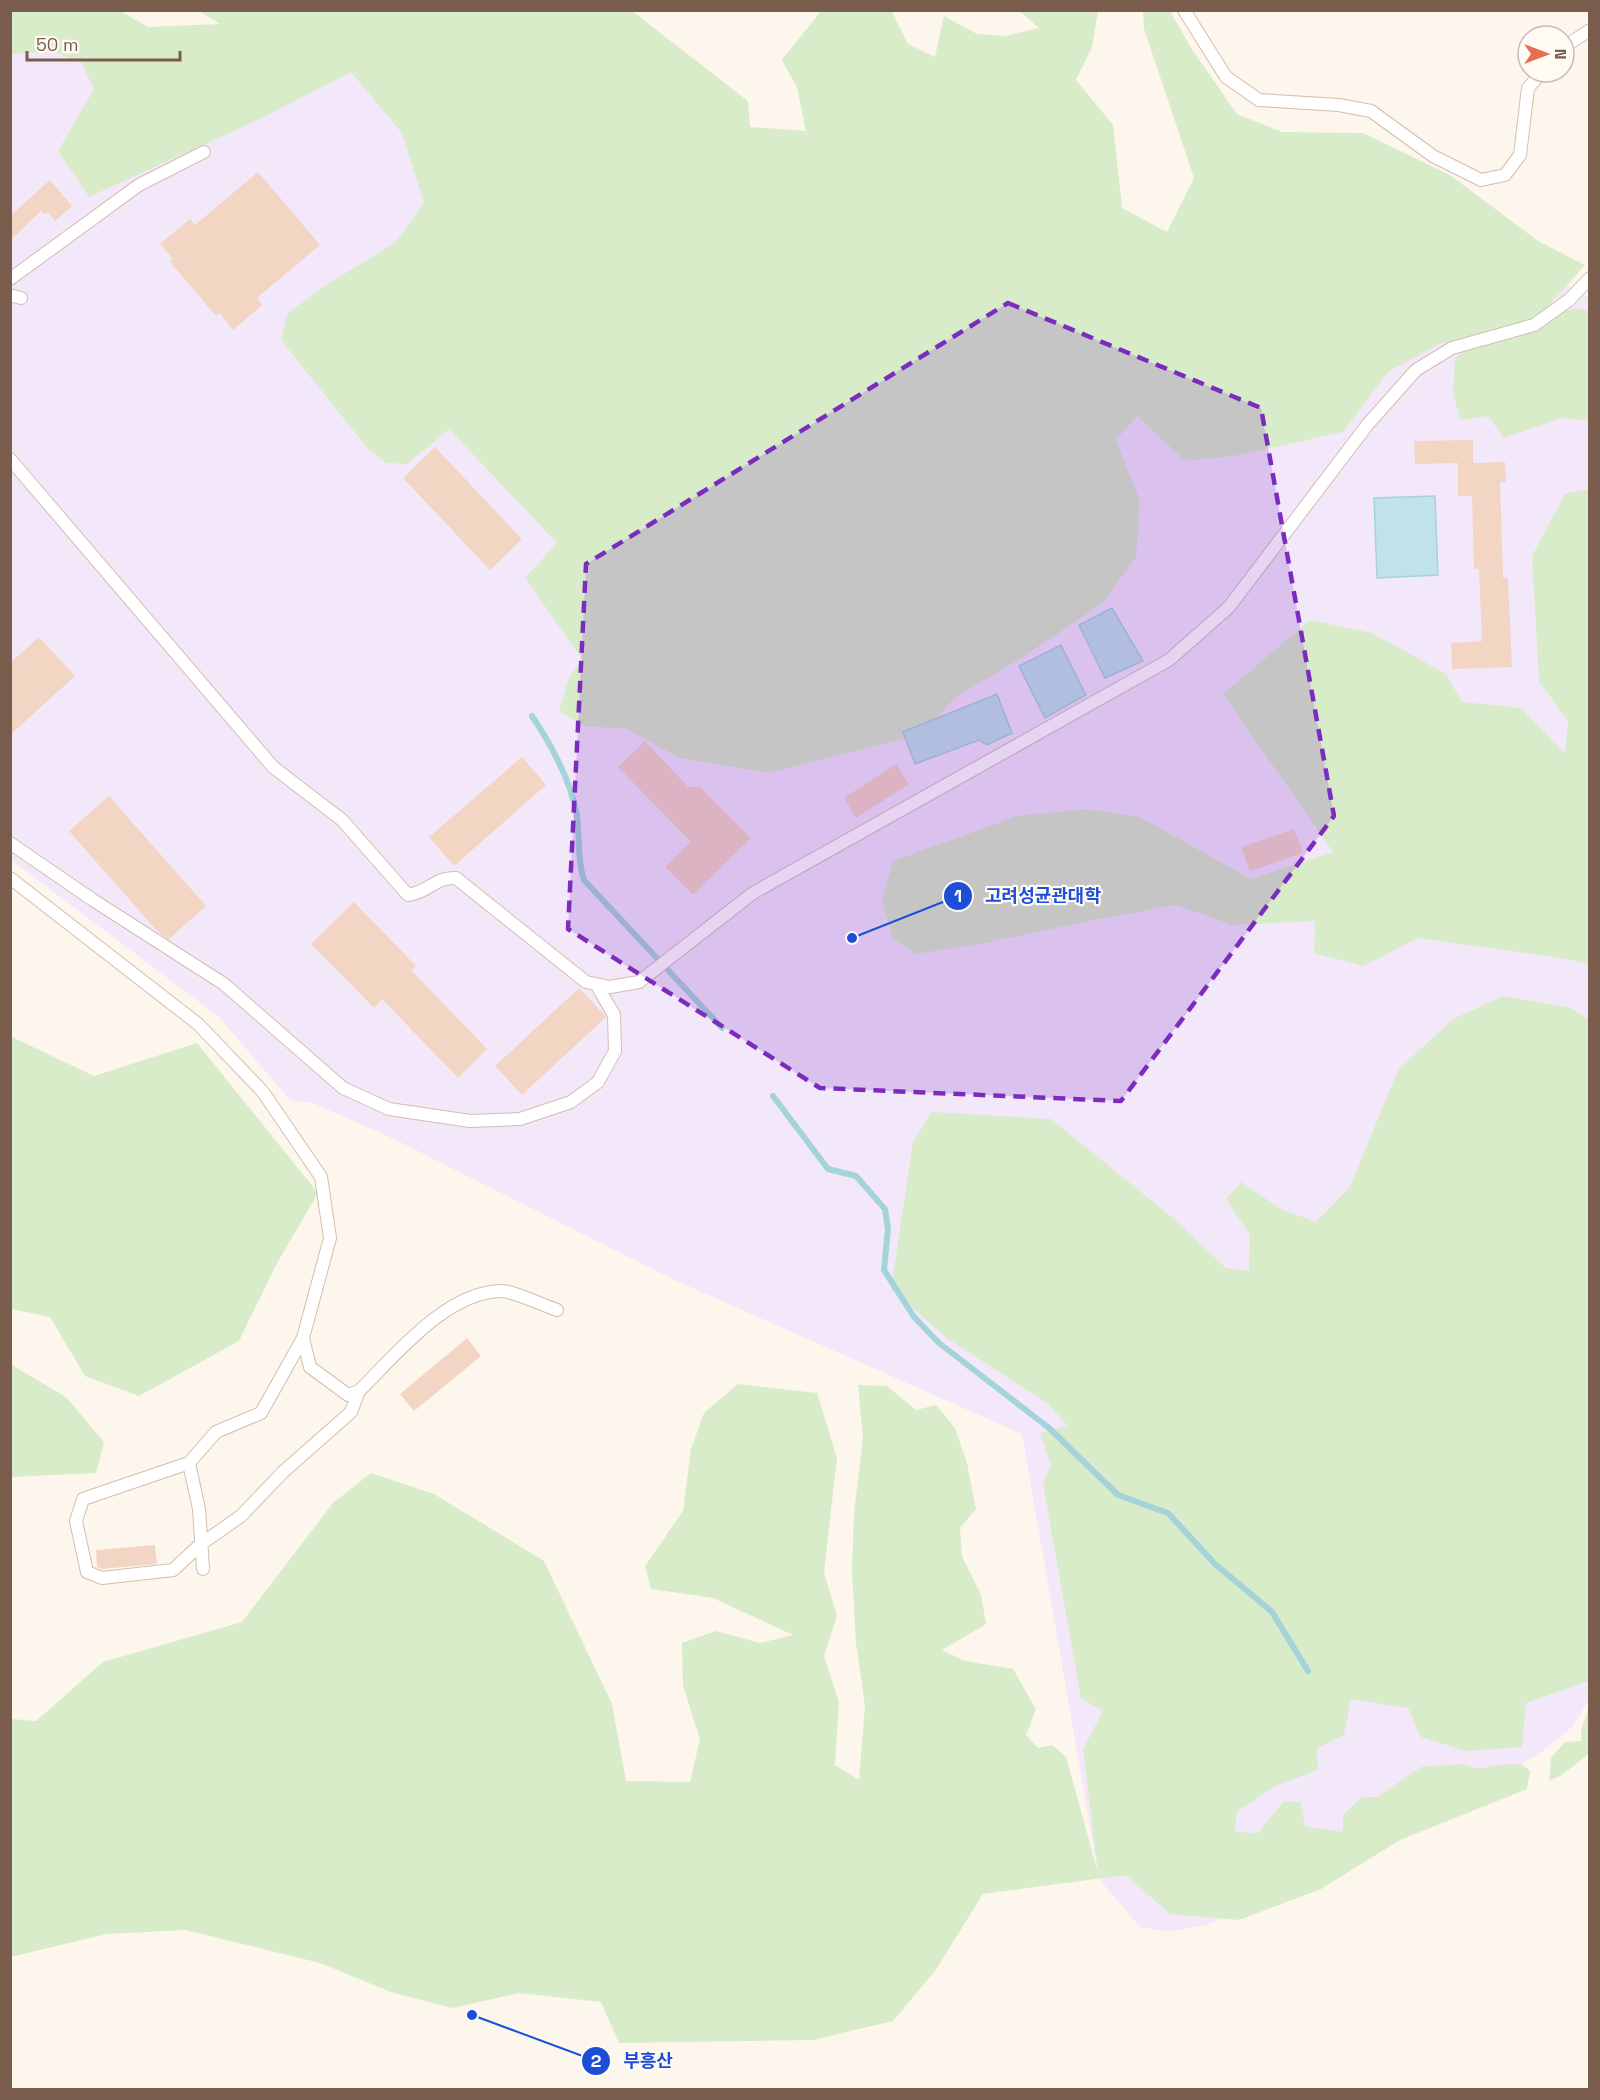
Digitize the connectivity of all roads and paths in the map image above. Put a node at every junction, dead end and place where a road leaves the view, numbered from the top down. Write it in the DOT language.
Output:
graph roads {
  1 [pos="1184,10"];
  2 [pos="1590,30"];
  3 [pos="1576,39"];
  4 [pos="1532,84"];
  5 [pos="204,152"];
  6 [pos="1590,278"];
  7 [pos="10,279"];
  8 [pos="10,459"];
  9 [pos="10,843"];
  10 [pos="10,878"];
  11 [pos="596,984"];
  12 [pos="557,1310"];
  13 [pos="303,1338"];
  14 [pos="359,1391"];
  15 [pos="189,1463"];
  16 [pos="201,1544"];
  17 [pos="203,1569"];
  1 -- 4 [label="lane"];
  2 -- 3 [label="lane"];
  5 -- 7 [label="lane"];
  6 -- 11 [label="lane"];
  8 -- 11 [label="lane"];
  9 -- 11 [label="lane"];
  10 -- 13 [label="lane"];
  12 -- 14 [label="lane"];
  13 -- 14 [label="lane"];
  13 -- 15 [label="lane"];
  14 -- 16 [label="lane"];
  15 -- 16 [label="lane"];
  15 -- 16 [label="lane"];
  16 -- 17 [label="lane"];
}
